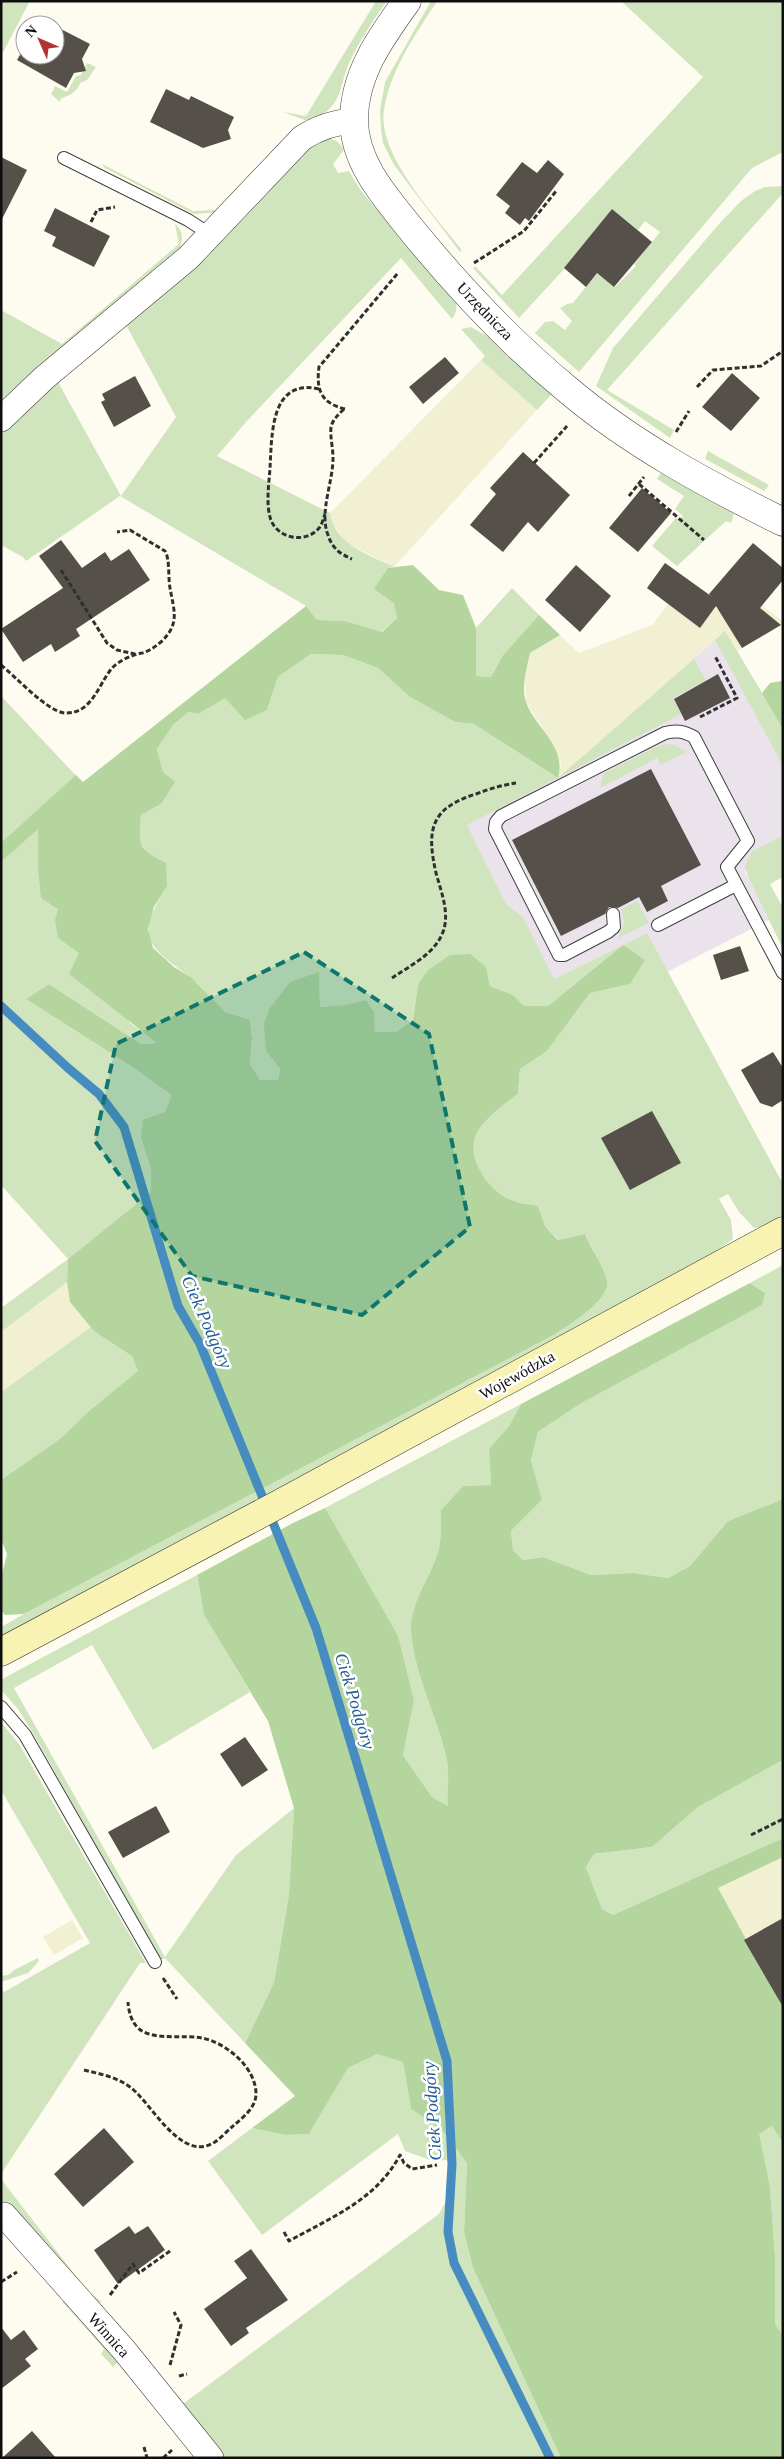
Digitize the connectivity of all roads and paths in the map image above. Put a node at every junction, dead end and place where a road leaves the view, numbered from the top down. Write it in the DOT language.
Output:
graph roads {
  1 [pos="407,1"];
  2 [pos="354,121"];
  3 [pos="64,158"];
  4 [pos="557,190"];
  5 [pos="116,206"];
  6 [pos="91,222"];
  7 [pos="211,236"];
  8 [pos="473,263"];
  9 [pos="398,273"];
  10 [pos="783,351"];
  11 [pos="697,387"];
  12 [pos="319,389"];
  13 [pos="689,412"];
  14 [pos="1,419"];
  15 [pos="568,424"];
  16 [pos="676,431"];
  17 [pos="534,463"];
  18 [pos="647,474"];
  19 [pos="639,484"];
  20 [pos="629,496"];
  21 [pos="325,514"];
  22 [pos="783,522"];
  23 [pos="117,532"];
  24 [pos="704,540"];
  25 [pos="352,559"];
  26 [pos="61,570"];
  27 [pos="136,654"];
  28 [pos="715,656"];
  29 [pos="1,665"];
  30 [pos="694,737"];
  31 [pos="562,785"];
  32 [pos="736,885"];
  33 [pos="613,914"];
  34 [pos="658,925"];
  35 [pos="783,973"];
  36 [pos="392,978"];
  37 [pos="783,1231"];
  38 [pos="1,1652"];
  39 [pos="1,1707"];
  40 [pos="783,1819"];
  41 [pos="751,1835"];
  42 [pos="155,1962"];
  43 [pos="128,2002"];
  44 [pos="84,2070"];
  45 [pos="437,2165"];
  46 [pos="4,2215"];
  47 [pos="284,2232"];
  48 [pos="170,2251"];
  49 [pos="18,2272"];
  50 [pos="1,2282"];
  51 [pos="110,2296"];
  52 [pos="174,2312"];
  53 [pos="170,2370"];
  54 [pos="187,2374"];
  55 [pos="175,2376"];
  56 [pos="144,2447"];
  57 [pos="147,2458"];
  58 [pos="212,2458"];
  1 -- 2 [label="street, Urzędnicza"];
  2 -- 7 [label="street"];
  2 -- 22 [label="street, Urzędnicza"];
  3 -- 7 [label="lane"];
  4 -- 8 [label="path"];
  5 -- 6 [label="path"];
  7 -- 14 [label="street"];
  9 -- 12 [label="path"];
  10 -- 11 [label="path"];
  12 -- 21 [label="path"];
  12 -- 21 [label="path"];
  13 -- 16 [label="path"];
  15 -- 17 [label="path"];
  18 -- 19 [label="path"];
  19 -- 20 [label="path"];
  19 -- 24 [label="path"];
  21 -- 25 [label="path"];
  23 -- 27 [label="path"];
  26 -- 27 [label="path"];
  27 -- 29 [label="path"];
  28 -- 30 [label="path"];
  30 -- 31 [label="lane"];
  30 -- 32 [label="lane"];
  31 -- 33 [label="lane"];
  31 -- 36 [label="path"];
  32 -- 34 [label="lane"];
  32 -- 35 [label="lane"];
  37 -- 38 [label="main road, Wojewódzka"];
  39 -- 42 [label="lane"];
  40 -- 41 [label="path"];
  43 -- 44 [label="path"];
  45 -- 47 [label="path"];
  46 -- 58 [label="street, Winnica"];
  48 -- 51 [label="path"];
  49 -- 50 [label="path"];
  52 -- 53 [label="path"];
  54 -- 55 [label="path"];
  56 -- 57 [label="path"];
}
